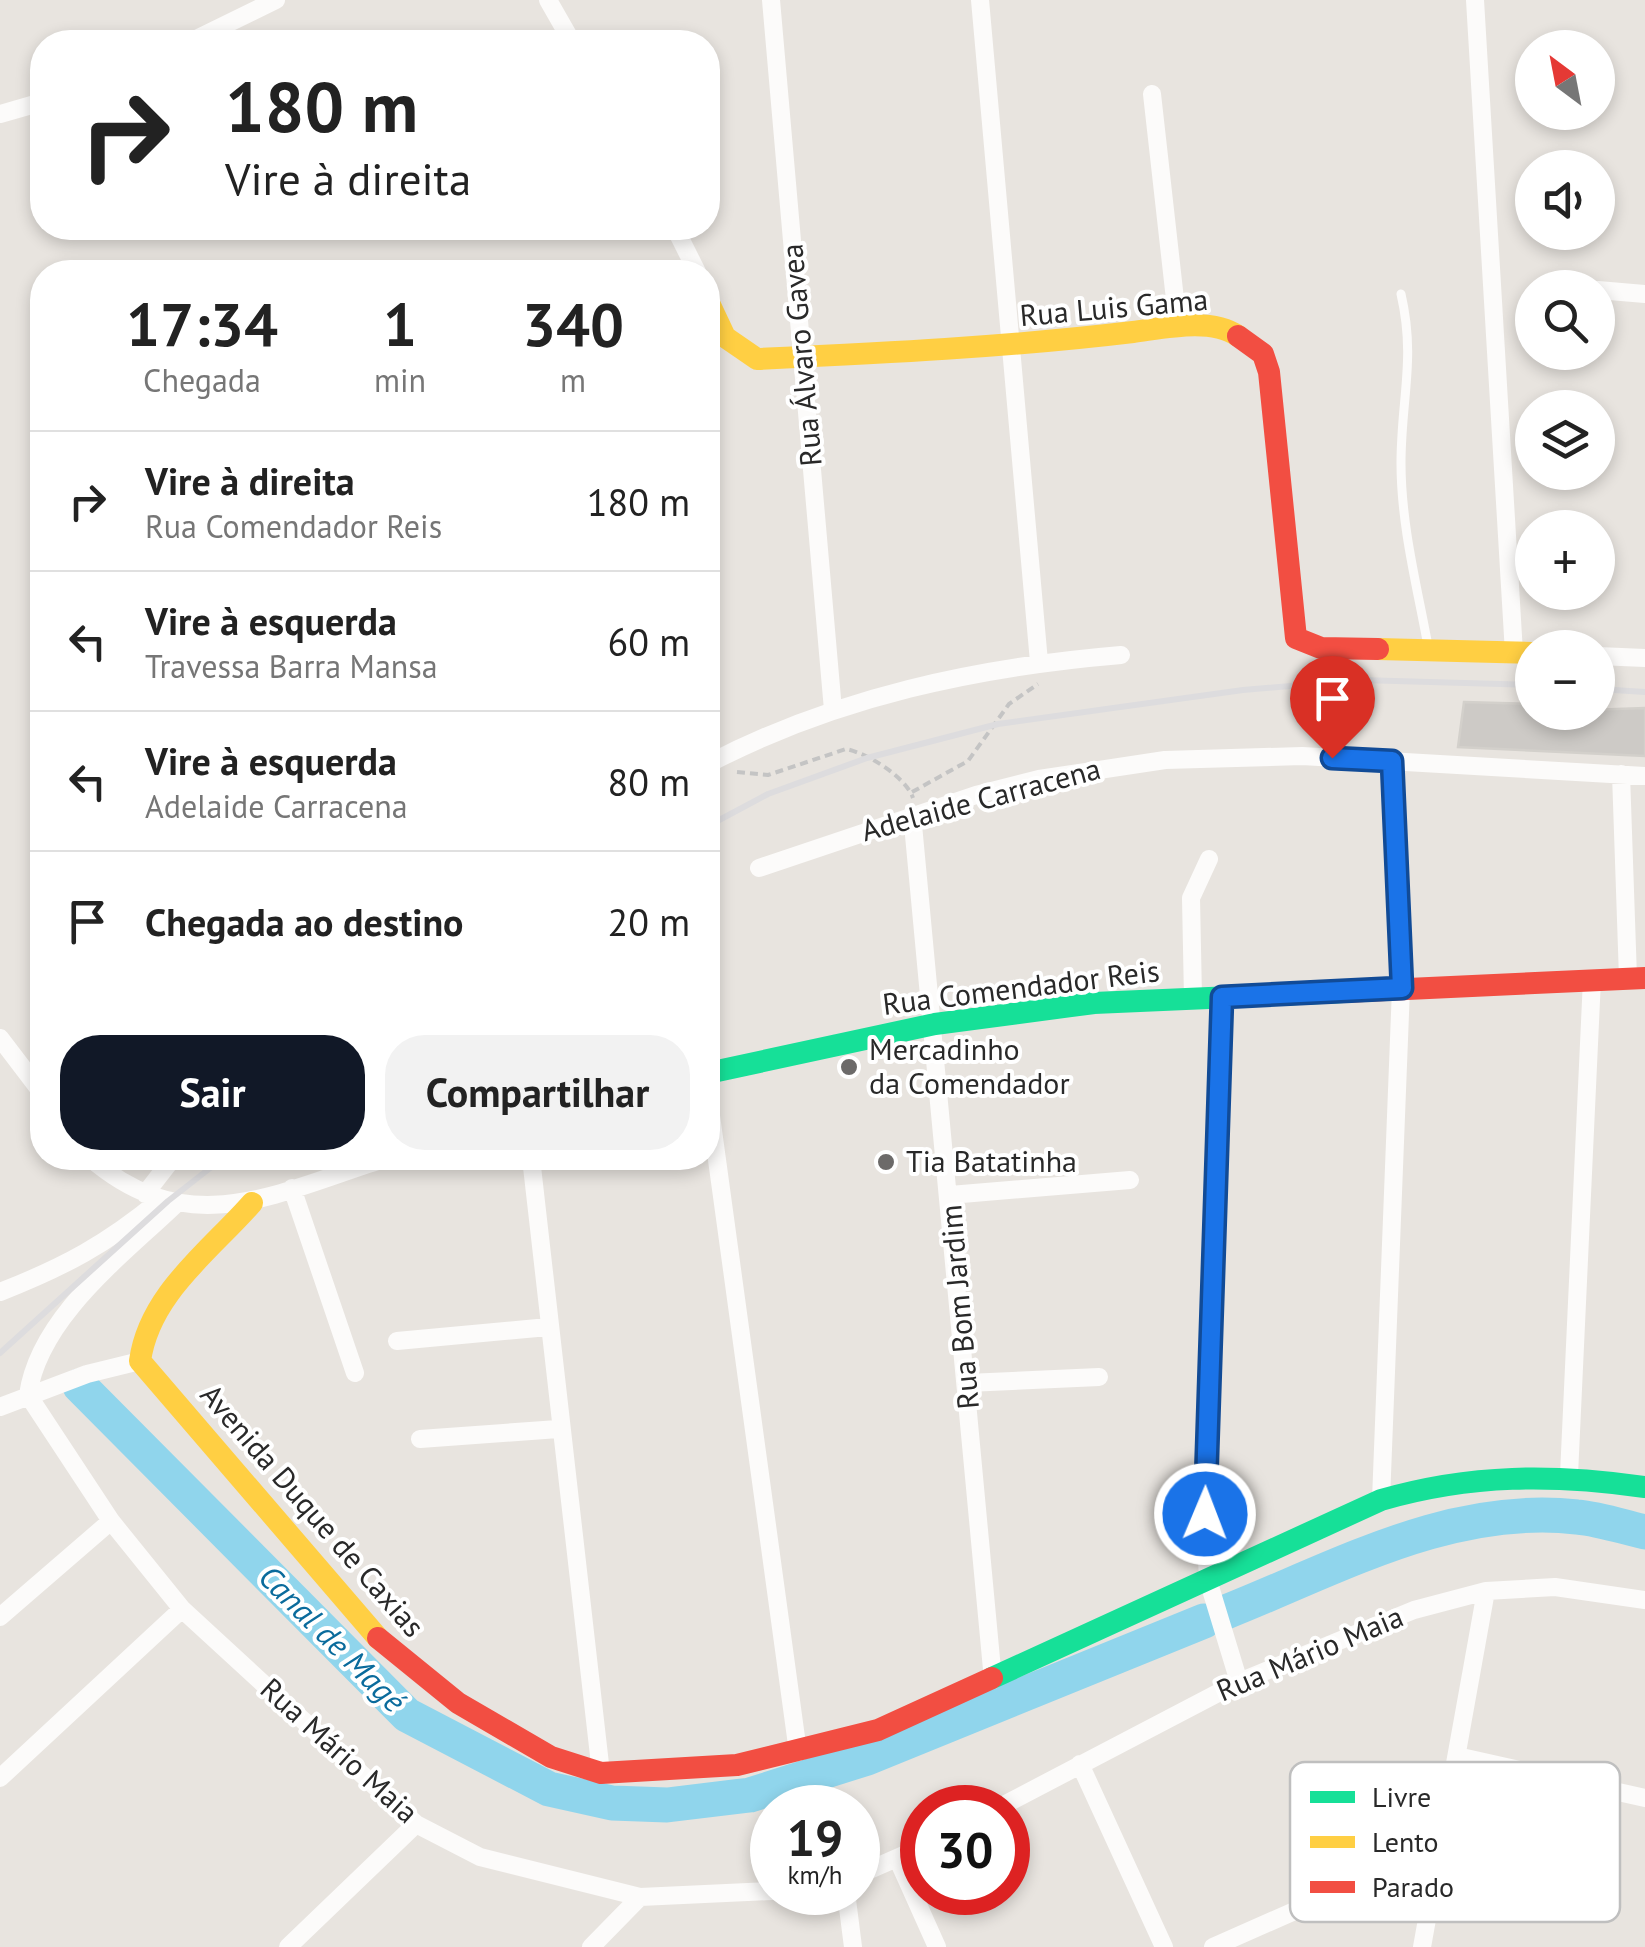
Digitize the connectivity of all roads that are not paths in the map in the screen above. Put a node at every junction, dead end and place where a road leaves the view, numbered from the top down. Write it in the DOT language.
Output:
graph roads {
  1 [pos="276,0"];
  2 [pos="548,0"];
  3 [pos="771,0"];
  4 [pos="980,0"];
  5 [pos="1475,0"];
  6 [pos="215,30"];
  7 [pos="565,30"];
  8 [pos="1152,94"];
  9 [pos="30,105"];
  10 [pos="0,114"];
  11 [pos="1615,291"];
  12 [pos="1401,294"];
  13 [pos="1645,294"];
  14 [pos="1178,326"];
  15 [pos="720,331"];
  16 [pos="1011,347"];
  17 [pos="802,360"];
  18 [pos="1521,630"];
  19 [pos="1515,653"];
  20 [pos="1430,654"];
  21 [pos="1122,655"];
  22 [pos="1615,657"];
  23 [pos="1645,658"];
  24 [pos="1039,662"];
  25 [pos="834,710"];
  26 [pos="1392,761"];
  27 [pos="720,765"];
  28 [pos="1621,774"];
  29 [pos="1645,776"];
  30 [pos="912,814"];
  31 [pos="1209,858"];
  32 [pos="758,868"];
  33 [pos="1636,978"];
  34 [pos="1592,980"];
  35 [pos="1402,988"];
  36 [pos="1222,997"];
  37 [pos="1193,998"];
  38 [pos="935,1024"];
  39 [pos="0,1038"];
  40 [pos="720,1070"];
  41 [pos="30,1077"];
  42 [pos="110,1170"];
  43 [pos="169,1170"];
  44 [pos="348,1170"];
  45 [pos="531,1170"];
  46 [pos="718,1170"];
  47 [pos="1130,1180"];
  48 [pos="292,1188"];
  49 [pos="950,1195"];
  50 [pos="160,1199"];
  51 [pos="252,1203"];
  52 [pos="6,1290"];
  53 [pos="548,1326"];
  54 [pos="397,1341"];
  55 [pos="140,1361"];
  56 [pos="355,1374"];
  57 [pos="1099,1377"];
  58 [pos="967,1383"];
  59 [pos="28,1395"];
  60 [pos="0,1407"];
  61 [pos="558,1430"];
  62 [pos="420,1438"];
  63 [pos="1569,1475"];
  64 [pos="1645,1488"];
  65 [pos="1381,1500"];
  66 [pos="111,1521"];
  67 [pos="1208,1580"];
  68 [pos="1486,1592"];
  69 [pos="1645,1600"];
  70 [pos="182,1608"];
  71 [pos="0,1618"];
  72 [pos="993,1680"];
  73 [pos="1240,1682"];
  74 [pos="798,1752"];
  75 [pos="1457,1756"];
  76 [pos="1456,1762"];
  77 [pos="1484,1762"];
  78 [pos="1080,1764"];
  79 [pos="601,1773"];
  80 [pos="0,1778"];
  81 [pos="1030,1791"];
  82 [pos="1620,1792"];
  83 [pos="1645,1798"];
  84 [pos="416,1824"];
  85 [pos="898,1860"];
  86 [pos="880,1867"];
  87 [pos="750,1892"];
  88 [pos="640,1897"];
  89 [pos="1290,1913"];
  90 [pos="849,1915"];
  91 [pos="1426,1922"];
  92 [pos="288,1947"];
  93 [pos="592,1947"];
  94 [pos="853,1947"];
  95 [pos="937,1947"];
  96 [pos="1164,1947"];
  97 [pos="1213,1947"];
  98 [pos="1422,1947"];
  1 -- 6 [label="street"];
  2 -- 7 [label="street"];
  3 -- 17 [label="street, Rua Álvaro Gavea"];
  4 -- 16 [label="street"];
  5 -- 18 [label="street"];
  8 -- 14 [label="street"];
  9 -- 10 [label="street"];
  11 -- 13 [label="street"];
  12 -- 20 [label="lane"];
  14 -- 16 [label="street, Rua Luis Gama"];
  14 -- 20 [label="street, Rua Luis Gama"];
  15 -- 17 [label="street, Rua Luis Gama"];
  16 -- 17 [label="street, Rua Luis Gama"];
  16 -- 24 [label="street"];
  17 -- 25 [label="street, Rua Álvaro Gavea"];
  19 -- 20 [label="street, Rua Luis Gama"];
  21 -- 24 [label="street"];
  22 -- 23 [label="street"];
  24 -- 25 [label="street"];
  25 -- 27 [label="street"];
  26 -- 28 [label="street, Adelaide Carracena"];
  26 -- 30 [label="street, Adelaide Carracena"];
  26 -- 35 [label="street"];
  28 -- 29 [label="street, Adelaide Carracena"];
  28 -- 33 [label="street"];
  30 -- 32 [label="street, Adelaide Carracena"];
  30 -- 38 [label="street, Rua Bom Jardim"];
  31 -- 37 [label="street"];
  33 -- 34 [label="street, Rua Comendador Reis"];
  34 -- 35 [label="street, Rua Comendador Reis"];
  34 -- 63 [label="street"];
  35 -- 36 [label="street, Rua Comendador Reis"];
  35 -- 65 [label="street"];
  36 -- 37 [label="street, Rua Comendador Reis"];
  36 -- 67 [label="street"];
  37 -- 38 [label="street, Rua Comendador Reis"];
  38 -- 40 [label="street, Rua Comendador Reis"];
  38 -- 49 [label="street, Rua Bom Jardim"];
  39 -- 41 [label="street"];
  42 -- 50 [label="street"];
  43 -- 50 [label="street"];
  44 -- 48 [label="street"];
  45 -- 53 [label="street"];
  46 -- 74 [label="street"];
  47 -- 49 [label="street"];
  48 -- 51 [label="street"];
  48 -- 56 [label="street"];
  49 -- 58 [label="street, Rua Bom Jardim"];
  50 -- 51 [label="street"];
  50 -- 52 [label="street"];
  50 -- 59 [label="street"];
  51 -- 55 [label="street"];
  53 -- 54 [label="street"];
  53 -- 61 [label="street"];
  55 -- 59 [label="street"];
  55 -- 79 [label="street, Avenida Duque de Caxias"];
  57 -- 58 [label="street"];
  58 -- 72 [label="street, Rua Bom Jardim"];
  59 -- 60 [label="street"];
  59 -- 66 [label="street, Rua Mário Maia"];
  61 -- 62 [label="street"];
  61 -- 79 [label="street"];
  63 -- 64 [label="street, Avenida Duque de Caxias"];
  63 -- 65 [label="street, Avenida Duque de Caxias"];
  65 -- 67 [label="street, Avenida Duque de Caxias"];
  66 -- 70 [label="street, Rua Mário Maia"];
  66 -- 71 [label="street"];
  67 -- 72 [label="street, Avenida Duque de Caxias"];
  67 -- 73 [label="street"];
  68 -- 69 [label="street, Rua Mário Maia"];
  68 -- 73 [label="street, Rua Mário Maia"];
  68 -- 75 [label="street"];
  70 -- 80 [label="street"];
  70 -- 84 [label="street, Rua Mário Maia"];
  72 -- 74 [label="street, Avenida Duque de Caxias"];
  73 -- 78 [label="street, Rua Mário Maia"];
  74 -- 79 [label="street, Avenida Duque de Caxias"];
  75 -- 76 [label="street"];
  75 -- 77 [label="street"];
  78 -- 81 [label="street, Rua Mário Maia"];
  78 -- 96 [label="street"];
  82 -- 83 [label="street"];
  84 -- 88 [label="street, Rua Mário Maia"];
  84 -- 92 [label="street"];
  85 -- 86 [label="street"];
  85 -- 95 [label="street"];
  87 -- 88 [label="street, Rua Mário Maia"];
  88 -- 93 [label="street"];
  89 -- 97 [label="street"];
  90 -- 94 [label="street"];
  91 -- 98 [label="street"];
}
